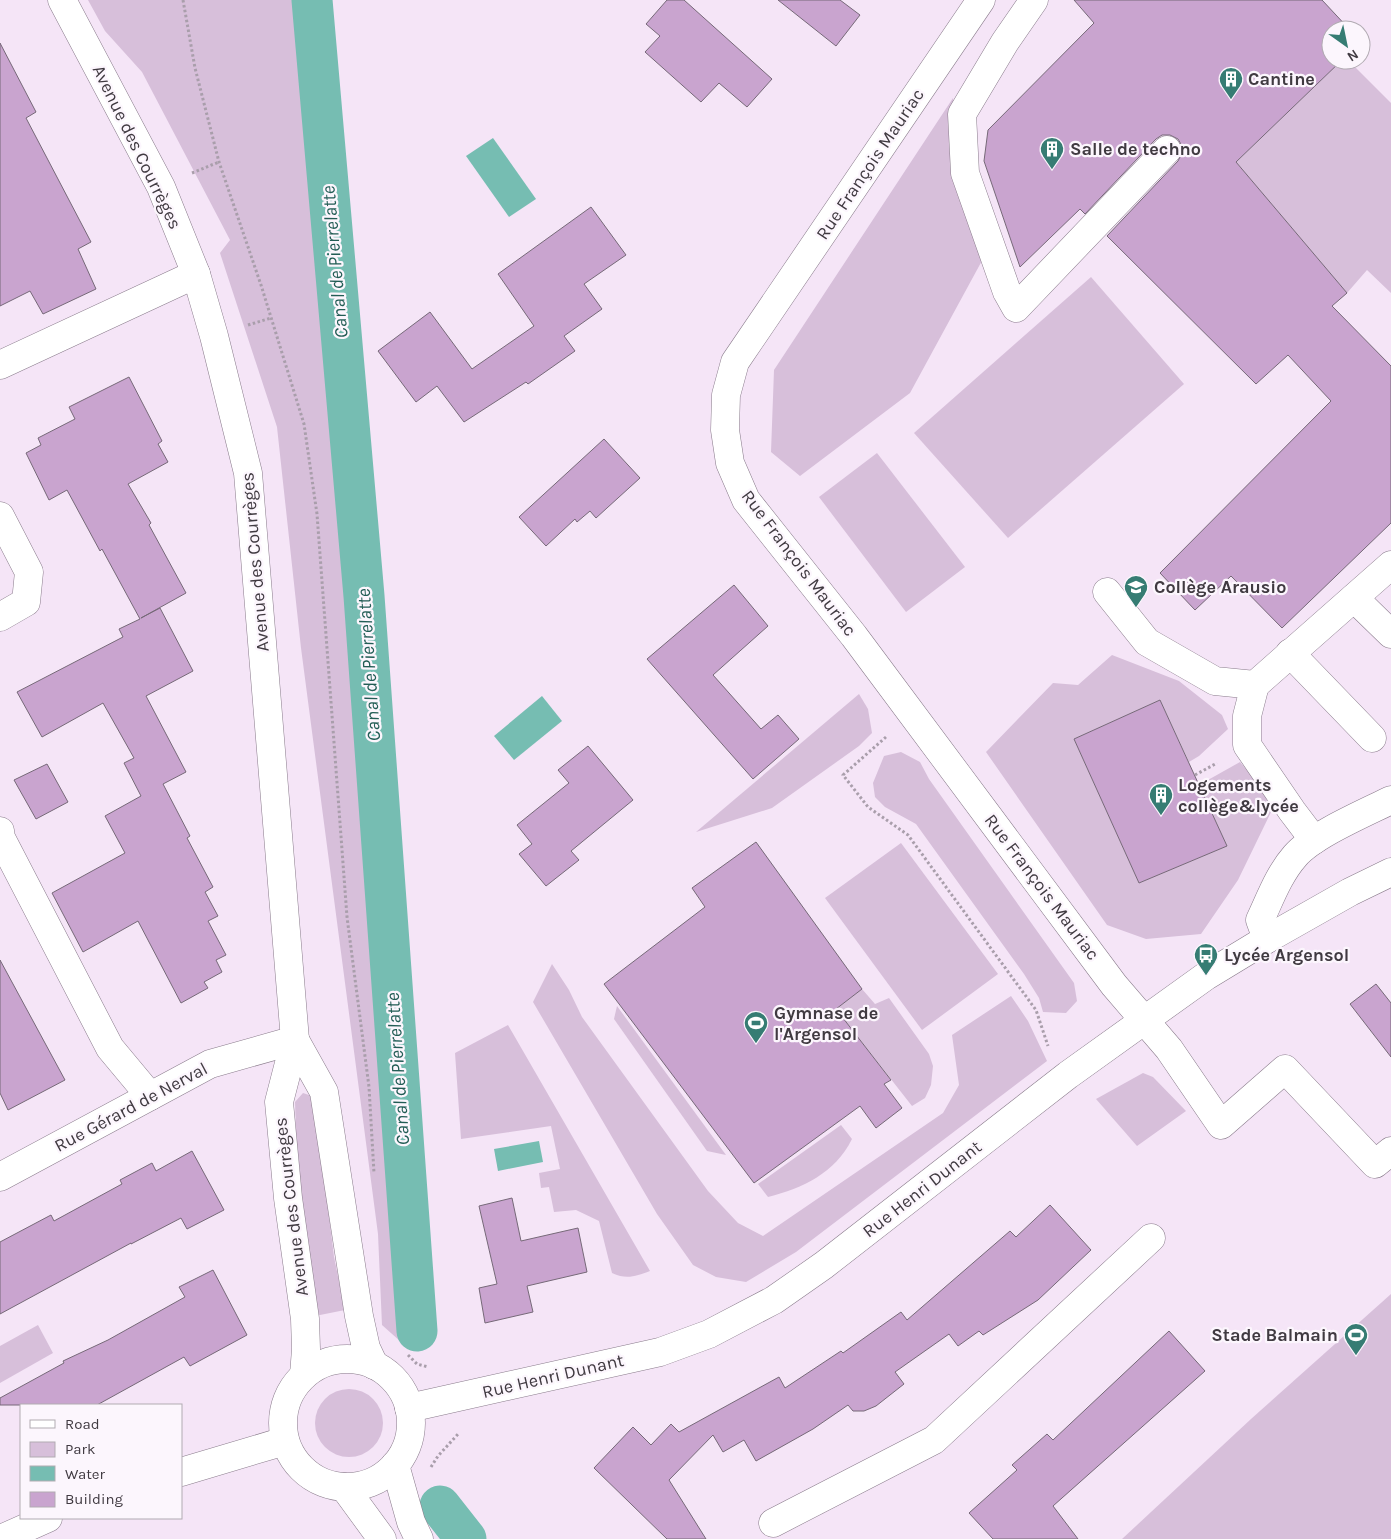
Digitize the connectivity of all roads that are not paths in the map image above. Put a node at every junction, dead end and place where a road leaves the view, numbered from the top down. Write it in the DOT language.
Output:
graph roads {
  1 [pos="62,0"];
  2 [pos="981,0"];
  3 [pos="1034,0"];
  4 [pos="1167,150"];
  5 [pos="196,274"];
  6 [pos="0,365"];
  7 [pos="0,516"];
  8 [pos="1391,565"];
  9 [pos="1107,592"];
  10 [pos="1354,598"];
  11 [pos="0,617"];
  12 [pos="1391,634"];
  13 [pos="1290,653"];
  14 [pos="1255,685"];
  15 [pos="1372,738"];
  16 [pos="1391,800"];
  17 [pos="0,831"];
  18 [pos="1314,840"];
  19 [pos="1391,872"];
  20 [pos="1266,939"];
  21 [pos="1144,1020"];
  22 [pos="295,1040"];
  23 [pos="150,1096"];
  24 [pos="1391,1150"];
  25 [pos="0,1177"];
  26 [pos="1151,1238"];
  27 [pos="374,1364"];
  28 [pos="304,1376"];
  29 [pos="410,1408"];
  30 [pos="285,1441"];
  31 [pos="396,1465"];
  32 [pos="182,1472"];
  33 [pos="344,1487"];
  34 [pos="773,1523"];
  35 [pos="47,1526"];
  36 [pos="1,1539"];
  37 [pos="382,1539"];
  38 [pos="419,1539"];
  1 -- 5 [label="street, Avenue des Courrèges"];
  2 -- 21 [label="street, Rue François Mauriac"];
  3 -- 4 [label="street"];
  5 -- 6 [label="street"];
  5 -- 22 [label="street, Avenue des Courrèges"];
  7 -- 11 [label="street"];
  8 -- 10 [label="street"];
  9 -- 14 [label="street"];
  10 -- 12 [label="street"];
  10 -- 13 [label="street"];
  13 -- 14 [label="street"];
  13 -- 15 [label="street"];
  14 -- 18 [label="street"];
  16 -- 18 [label="street"];
  17 -- 23 [label="street"];
  18 -- 20 [label="street"];
  19 -- 20 [label="street, Rue Henri Dunant"];
  20 -- 21 [label="street, Rue Henri Dunant"];
  21 -- 24 [label="street, Rue François Mauriac"];
  21 -- 29 [label="street, Rue Henri Dunant"];
  22 -- 23 [label="street, Rue Gérard de Nerval"];
  22 -- 27 [label="street, Avenue des Courrèges"];
  22 -- 28 [label="street, Avenue des Courrèges"];
  23 -- 25 [label="street, Rue Gérard de Nerval"];
  26 -- 34 [label="street"];
  27 -- 28 [label="street"];
  27 -- 29 [label="street"];
  28 -- 30 [label="street"];
  29 -- 31 [label="street"];
  30 -- 32 [label="street"];
  30 -- 33 [label="street"];
  31 -- 33 [label="street"];
  31 -- 38 [label="street"];
  33 -- 37 [label="street"];
  35 -- 36 [label="street"];
}
